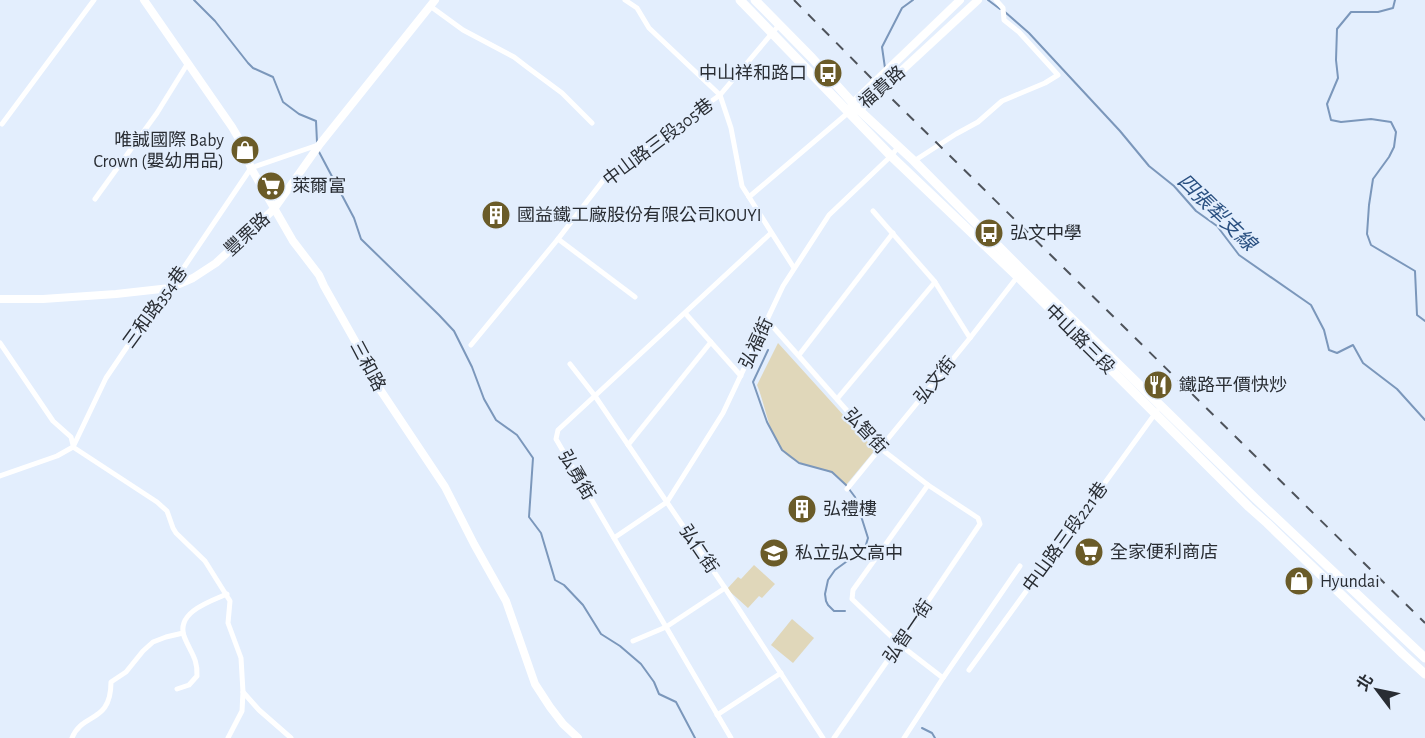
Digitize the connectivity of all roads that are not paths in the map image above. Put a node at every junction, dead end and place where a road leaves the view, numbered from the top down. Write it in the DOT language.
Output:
graph roads {
  1 [pos="94,0"];
  2 [pos="144,0"];
  3 [pos="625,0"];
  4 [pos="740,0"];
  5 [pos="754,0"];
  6 [pos="960,0"];
  7 [pos="996,0"];
  8 [pos="977,1"];
  9 [pos="433,3"];
  10 [pos="779,25"];
  11 [pos="771,33"];
  12 [pos="188,63"];
  13 [pos="720,94"];
  14 [pos="856,106"];
  15 [pos="849,112"];
  16 [pos="592,123"];
  17 [pos="2,124"];
  18 [pos="320,144"];
  19 [pos="899,146"];
  20 [pos="891,156"];
  21 [pos="914,161"];
  22 [pos="251,168"];
  23 [pos="749,197"];
  24 [pos="95,199"];
  25 [pos="274,209"];
  26 [pos="873,211"];
  27 [pos="771,233"];
  28 [pos="893,233"];
  29 [pos="558,239"];
  30 [pos="794,268"];
  31 [pos="1021,274"];
  32 [pos="935,282"];
  33 [pos="170,288"];
  34 [pos="635,297"];
  35 [pos="0,299"];
  36 [pos="685,313"];
  37 [pos="767,320"];
  38 [pos="970,338"];
  39 [pos="711,342"];
  40 [pos="0,343"];
  41 [pos="471,345"];
  42 [pos="799,355"];
  43 [pos="570,364"];
  44 [pos="741,376"];
  45 [pos="595,396"];
  46 [pos="837,399"];
  47 [pos="1161,405"];
  48 [pos="1155,414"];
  49 [pos="628,445"];
  50 [pos="73,447"];
  51 [pos="880,448"];
  52 [pos="0,476"];
  53 [pos="928,485"];
  54 [pos="847,489"];
  55 [pos="667,502"];
  56 [pos="980,524"];
  57 [pos="614,538"];
  58 [pos="1020,566"];
  59 [pos="725,588"];
  60 [pos="227,594"];
  61 [pos="666,627"];
  62 [pos="183,633"];
  63 [pos="633,641"];
  64 [pos="899,644"];
  65 [pos="1425,658"];
  66 [pos="969,670"];
  67 [pos="781,673"];
  68 [pos="1425,674"];
  69 [pos="943,678"];
  70 [pos="177,689"];
  71 [pos="243,692"];
  72 [pos="717,715"];
  73 [pos="72,738"];
  74 [pos="228,738"];
  75 [pos="291,738"];
  76 [pos="578,738"];
  77 [pos="731,738"];
  78 [pos="823,738"];
  79 [pos="834,738"];
  80 [pos="904,738"];
  1 -- 17 [label="street"];
  2 -- 12 [label="street, 三和路"];
  3 -- 13 [label="street"];
  4 -- 11 [label="main road, 中山路三段"];
  5 -- 10 [label="main road, 中山路三段"];
  6 -- 14 [label="street, 福貴路"];
  7 -- 21 [label="street"];
  8 -- 14 [label="street, 福貴路"];
  9 -- 16 [label="street"];
  9 -- 18 [label="street, 豐栗路"];
  10 -- 11 [label="street, 中山路三段305巷"];
  10 -- 14 [label="main road, 中山路三段"];
  11 -- 13 [label="street, 中山路三段305巷"];
  11 -- 15 [label="main road, 中山路三段"];
  12 -- 22 [label="street, 三和路"];
  12 -- 24 [label="street"];
  13 -- 23 [label="street"];
  13 -- 29 [label="street, 中山路三段305巷"];
  14 -- 15 [label="street, 福貴路"];
  14 -- 19 [label="main road, 中山路三段"];
  15 -- 20 [label="main road, 中山路三段"];
  15 -- 23 [label="street"];
  18 -- 22 [label="street"];
  18 -- 25 [label="street, 豐栗路"];
  19 -- 20 [label="street, 弘福街"];
  19 -- 21 [label="main road, 中山路三段"];
  20 -- 30 [label="street, 弘福街"];
  20 -- 31 [label="main road, 中山路三段"];
  21 -- 31 [label="main road, 中山路三段"];
  22 -- 25 [label="street, 三和路"];
  22 -- 33 [label="street, 三和路354巷"];
  23 -- 27 [label="street"];
  25 -- 33 [label="street, 豐栗路"];
  25 -- 76 [label="street, 三和路"];
  26 -- 28 [label="street"];
  27 -- 30 [label="street"];
  27 -- 36 [label="street, 弘勇街"];
  28 -- 32 [label="street"];
  28 -- 42 [label="street"];
  29 -- 34 [label="street"];
  29 -- 41 [label="street, 中山路三段305巷"];
  30 -- 37 [label="street, 弘福街"];
  31 -- 38 [label="street, 弘文街"];
  31 -- 47 [label="main road, 中山路三段"];
  31 -- 48 [label="main road, 中山路三段"];
  32 -- 38 [label="street"];
  32 -- 46 [label="street"];
  33 -- 35 [label="street, 豐栗路"];
  33 -- 50 [label="street, 三和路354巷"];
  36 -- 39 [label="street"];
  36 -- 45 [label="street, 弘勇街"];
  37 -- 42 [label="street, 弘智街"];
  37 -- 44 [label="street, 弘福街"];
  38 -- 51 [label="street, 弘文街"];
  39 -- 44 [label="street"];
  39 -- 49 [label="street"];
  40 -- 50 [label="street"];
  42 -- 46 [label="street, 弘智街"];
  43 -- 45 [label="street, 弘仁街"];
  44 -- 55 [label="street, 弘福街"];
  45 -- 49 [label="street, 弘仁街"];
  45 -- 57 [label="street, 弘勇街"];
  46 -- 51 [label="street, 弘智街"];
  47 -- 48 [label="street, 中山路三段221巷"];
  47 -- 65 [label="main road, 中山路三段"];
  48 -- 66 [label="street, 中山路三段221巷"];
  48 -- 68 [label="main road, 中山路三段"];
  49 -- 55 [label="street, 弘仁街"];
  50 -- 52 [label="street"];
  50 -- 60 [label="street"];
  51 -- 53 [label="street, 弘智街"];
  51 -- 54 [label="street, 弘文街"];
  53 -- 56 [label="street, 弘智街"];
  53 -- 64 [label="street"];
  55 -- 57 [label="street, 弘福街"];
  55 -- 59 [label="street, 弘仁街"];
  56 -- 64 [label="street, 弘智一街"];
  57 -- 61 [label="street, 弘勇街"];
  58 -- 69 [label="street"];
  59 -- 61 [label="street"];
  59 -- 67 [label="street, 弘仁街"];
  60 -- 62 [label="street"];
  60 -- 71 [label="street"];
  61 -- 63 [label="street"];
  61 -- 72 [label="street, 弘勇街"];
  62 -- 70 [label="street"];
  62 -- 73 [label="street"];
  64 -- 69 [label="street"];
  64 -- 79 [label="street, 弘智一街"];
  67 -- 72 [label="street"];
  67 -- 78 [label="street, 弘仁街"];
  69 -- 80 [label="street"];
  71 -- 74 [label="street"];
  71 -- 75 [label="street"];
  72 -- 77 [label="street, 弘勇街"];
}
